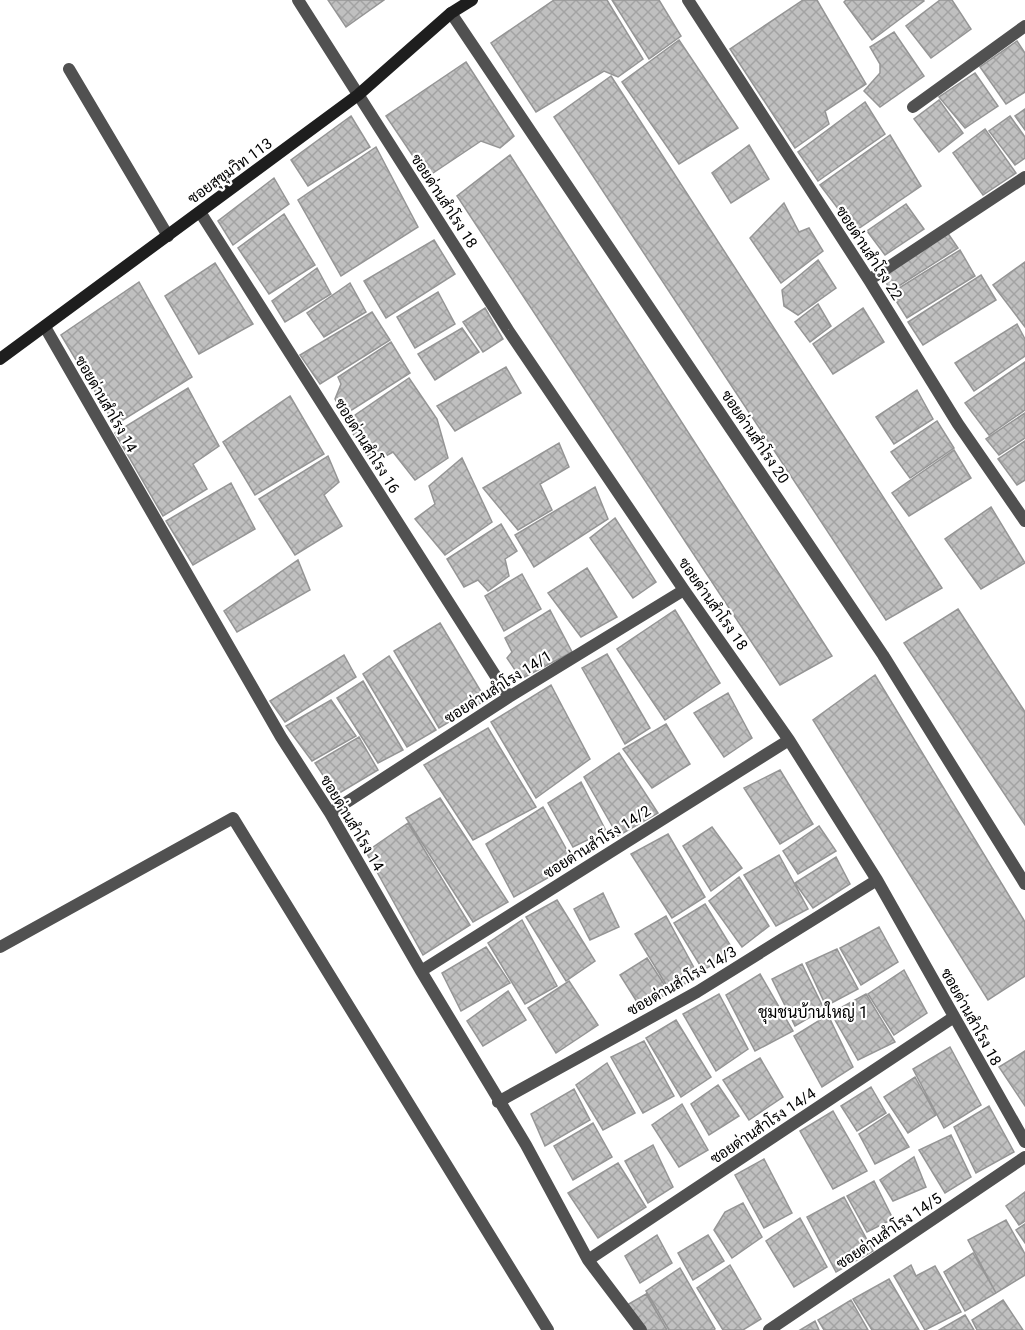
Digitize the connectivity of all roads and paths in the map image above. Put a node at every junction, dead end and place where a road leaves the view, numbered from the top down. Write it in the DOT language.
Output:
graph roads {
  1 [pos="298,0"];
  2 [pos="472,0"];
  3 [pos="688,0"];
  4 [pos="451,13"];
  5 [pos="1025,26"];
  6 [pos="69,69"];
  7 [pos="358,95"];
  8 [pos="913,107"];
  9 [pos="1025,177"];
  10 [pos="200,212"];
  11 [pos="168,236"];
  12 [pos="869,280"];
  13 [pos="45,327"];
  14 [pos="0,359"];
  15 [pos="1025,521"];
  16 [pos="684,590"];
  17 [pos="509,697"];
  18 [pos="789,740"];
  19 [pos="330,813"];
  20 [pos="877,880"];
  21 [pos="1025,884"];
  22 [pos="0,947"];
  23 [pos="421,970"];
  24 [pos="954,1017"];
  25 [pos="498,1102"];
  26 [pos="1025,1142"];
  27 [pos="1025,1156"];
  28 [pos="588,1260"];
  29 [pos="548,1330"];
  30 [pos="641,1330"];
  31 [pos="769,1330"];
  1 -- 7 [label="street, ซอยด่านสำโรง 18"];
  2 -- 4 [label="main road, ซอยสุขุมวิท 113"];
  3 -- 12 [label="street, ซอยด่านสำโรง 22"];
  4 -- 7 [label="main road, ซอยสุขุมวิท 113"];
  4 -- 21 [label="street, ซอยด่านสำโรง 20"];
  5 -- 8 [label="street"];
  6 -- 11 [label="street"];
  7 -- 10 [label="main road, ซอยสุขุมวิท 113"];
  7 -- 16 [label="street, ซอยด่านสำโรง 18"];
  9 -- 12 [label="street"];
  10 -- 11 [label="main road, ซอยสุขุมวิท 113"];
  10 -- 17 [label="street, ซอยด่านสำโรง 16"];
  11 -- 13 [label="main road, ซอยสุขุมวิท 113"];
  12 -- 15 [label="street, ซอยด่านสำโรง 22"];
  13 -- 14 [label="main road, ซอยสุขุมวิท 113"];
  13 -- 19 [label="street, ซอยด่านสำโรง 14"];
  16 -- 17 [label="street, ซอยด่านสำโรง 14/1"];
  16 -- 18 [label="street, ซอยด่านสำโรง 18"];
  17 -- 19 [label="street, ซอยด่านสำโรง 14/1"];
  18 -- 20 [label="street, ซอยด่านสำโรง 18"];
  18 -- 23 [label="street, ซอยด่านสำโรง 14/2"];
  19 -- 23 [label="street, ซอยด่านสำโรง 14"];
  20 -- 24 [label="street, ซอยด่านสำโรง 18"];
  20 -- 25 [label="street, ซอยด่านสำโรง 14/3"];
  22 -- 29 [label="street"];
  23 -- 25 [label="street, ซอยด่านสำโรง 14"];
  24 -- 26 [label="street, ซอยด่านสำโรง 18"];
  24 -- 28 [label="street, ซอยด่านสำโรง 14/4"];
  25 -- 28 [label="street, ซอยด่านสำโรง 14"];
  27 -- 31 [label="street, ซอยด่านสำโรง 14/5"];
  28 -- 30 [label="street, ซอยด่านสำโรง 14"];
}
